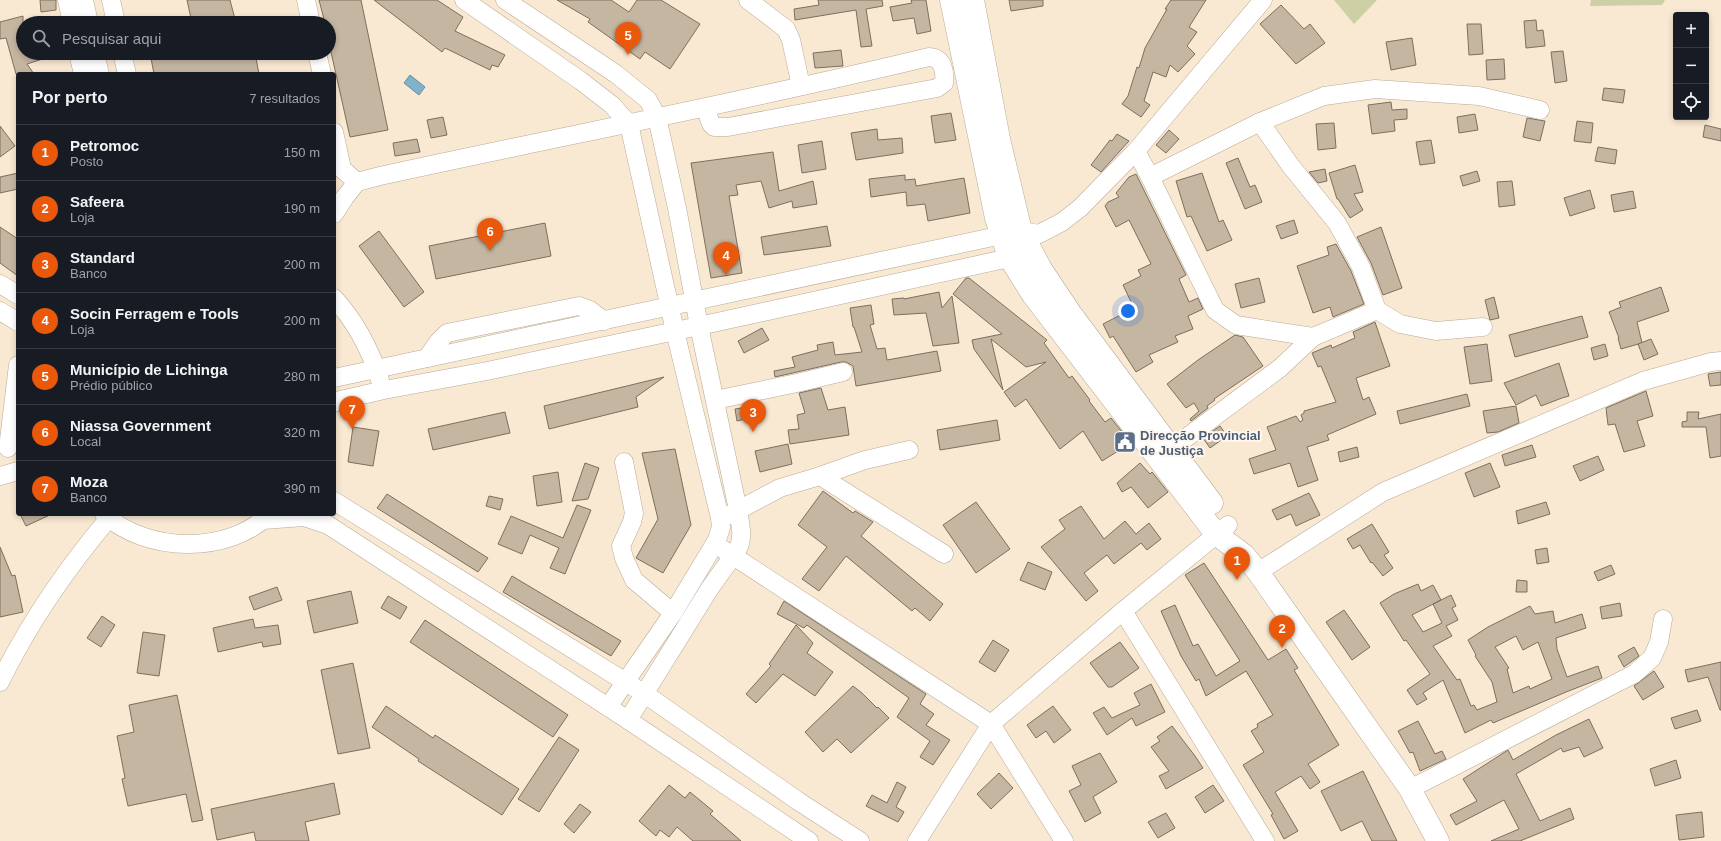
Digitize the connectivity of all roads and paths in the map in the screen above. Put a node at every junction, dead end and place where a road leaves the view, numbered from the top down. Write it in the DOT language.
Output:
graph roads {
  1 [pos="67,0"];
  2 [pos="84,0"];
  3 [pos="111,0"];
  4 [pos="306,0"];
  5 [pos="505,0"];
  6 [pos="748,0"];
  7 [pos="951,0"];
  8 [pos="973,0"];
  9 [pos="1263,0"];
  10 [pos="470,2"];
  11 [pos="70,16"];
  12 [pos="87,16"];
  13 [pos="114,16"];
  14 [pos="309,16"];
  15 [pos="972,52"];
  16 [pos="80,60"];
  17 [pos="97,60"];
  18 [pos="124,60"];
  19 [pos="319,60"];
  20 [pos="598,62"];
  21 [pos="83,72"];
  22 [pos="100,72"];
  23 [pos="127,72"];
  24 [pos="322,72"];
  25 [pos="581,81"];
  26 [pos="801,86"];
  27 [pos="705,107"];
  28 [pos="1540,110"];
  29 [pos="657,117"];
  30 [pos="1260,122"];
  31 [pos="629,124"];
  32 [pos="1136,151"];
  33 [pos="336,154"];
  34 [pos="338,176"];
  35 [pos="1150,177"];
  36 [pos="358,182"];
  37 [pos="336,211"];
  38 [pos="1023,239"];
  39 [pos="1009,257"];
  40 [pos="0,284"];
  41 [pos="16,294"];
  42 [pos="336,300"];
  43 [pos="694,302"];
  44 [pos="670,307"];
  45 [pos="1377,310"];
  46 [pos="0,311"];
  47 [pos="16,321"];
  48 [pos="604,321"];
  49 [pos="699,326"];
  50 [pos="1483,327"];
  51 [pos="675,331"];
  52 [pos="555,332"];
  53 [pos="1313,337"];
  54 [pos="483,347"];
  55 [pos="560,355"];
  56 [pos="427,358"];
  57 [pos="1721,361"];
  58 [pos="377,369"];
  59 [pos="487,371"];
  60 [pos="843,372"];
  61 [pos="336,378"];
  62 [pos="16,383"];
  63 [pos="384,390"];
  64 [pos="715,400"];
  65 [pos="336,401"];
  66 [pos="9,447"];
  67 [pos="1170,449"];
  68 [pos="909,450"];
  69 [pos="624,462"];
  70 [pos="16,472"];
  71 [pos="0,476"];
  72 [pos="820,476"];
  73 [pos="336,502"];
  74 [pos="738,510"];
  75 [pos="106,516"];
  76 [pos="266,517"];
  77 [pos="720,518"];
  78 [pos="1222,530"];
  79 [pos="714,544"];
  80 [pos="944,554"];
  81 [pos="732,556"];
  82 [pos="1258,572"];
  83 [pos="1124,611"];
  84 [pos="673,613"];
  85 [pos="1663,619"];
  86 [pos="0,682"];
  87 [pos="625,683"];
  88 [pos="645,694"];
  89 [pos="608,707"];
  90 [pos="628,720"];
  91 [pos="991,724"];
  92 [pos="1410,789"];
  93 [pos="798,801"];
  94 [pos="781,823"];
  95 [pos="809,841"];
  96 [pos="860,841"];
  97 [pos="918,841"];
  98 [pos="1064,841"];
  99 [pos="1265,841"];
  100 [pos="1438,841"];
  1 -- 11 [label="street"];
  2 -- 12 [label="street"];
  3 -- 13 [label="street"];
  4 -- 14 [label="street"];
  5 -- 20 [label="street"];
  6 -- 26 [label="street"];
  7 -- 15 [label="main road"];
  8 -- 15 [label="main road"];
  9 -- 32 [label="street"];
  10 -- 25 [label="street"];
  15 -- 38 [label="main road"];
  16 -- 21 [label="street"];
  17 -- 22 [label="street"];
  18 -- 23 [label="street"];
  19 -- 24 [label="street"];
  20 -- 25 [label="street"];
  20 -- 29 [label="street"];
  25 -- 31 [label="street"];
  26 -- 27 [label="street"];
  26 -- 27 [label="street"];
  27 -- 29 [label="street"];
  28 -- 30 [label="street"];
  29 -- 31 [label="street"];
  29 -- 43 [label="street"];
  30 -- 35 [label="street"];
  30 -- 45 [label="street"];
  31 -- 36 [label="street"];
  31 -- 44 [label="street"];
  32 -- 35 [label="street"];
  32 -- 38 [label="street"];
  33 -- 34 [label="street"];
  34 -- 36 [label="street"];
  35 -- 53 [label="street"];
  36 -- 37 [label="street"];
  38 -- 39 [label="main road"];
  38 -- 43 [label="street"];
  38 -- 67 [label="main road"];
  39 -- 49 [label="street"];
  39 -- 78 [label="main road"];
  40 -- 41 [label="street"];
  42 -- 58 [label="street"];
  43 -- 44 [label="street"];
  43 -- 49 [label="street"];
  44 -- 48 [label="street"];
  44 -- 51 [label="street"];
  45 -- 50 [label="street"];
  45 -- 53 [label="street"];
  46 -- 47 [label="street"];
  48 -- 52 [label="street"];
  48 -- 56 [label="street"];
  49 -- 51 [label="street"];
  49 -- 64 [label="street"];
  51 -- 55 [label="street"];
  51 -- 77 [label="street"];
  52 -- 54 [label="street"];
  52 -- 55 [label="street"];
  53 -- 67 [label="street"];
  54 -- 56 [label="street"];
  54 -- 59 [label="street"];
  55 -- 59 [label="street"];
  56 -- 58 [label="street"];
  57 -- 82 [label="street"];
  58 -- 61 [label="street"];
  58 -- 63 [label="street"];
  59 -- 63 [label="street"];
  60 -- 64 [label="street"];
  62 -- 66 [label="street"];
  63 -- 65 [label="street"];
  64 -- 74 [label="street"];
  67 -- 78 [label="main road"];
  68 -- 72 [label="street"];
  69 -- 84 [label="street"];
  70 -- 71 [label="street"];
  72 -- 74 [label="street"];
  72 -- 80 [label="street"];
  73 -- 87 [label="street"];
  74 -- 77 [label="street"];
  74 -- 81 [label="street"];
  75 -- 76 [label="street"];
  75 -- 86 [label="street"];
  76 -- 89 [label="street"];
  77 -- 79 [label="street"];
  78 -- 82 [label="main road"];
  78 -- 83 [label="street"];
  79 -- 81 [label="street"];
  79 -- 84 [label="street"];
  81 -- 88 [label="street"];
  81 -- 91 [label="street"];
  82 -- 92 [label="main road"];
  83 -- 91 [label="street"];
  83 -- 99 [label="street"];
  84 -- 87 [label="street"];
  85 -- 92 [label="street"];
  87 -- 88 [label="street"];
  87 -- 89 [label="street"];
  88 -- 90 [label="street"];
  88 -- 93 [label="street"];
  89 -- 90 [label="street"];
  90 -- 94 [label="street"];
  91 -- 97 [label="street"];
  91 -- 98 [label="street"];
  92 -- 100 [label="main road"];
  93 -- 94 [label="street"];
  93 -- 96 [label="street"];
  94 -- 95 [label="street"];
}
